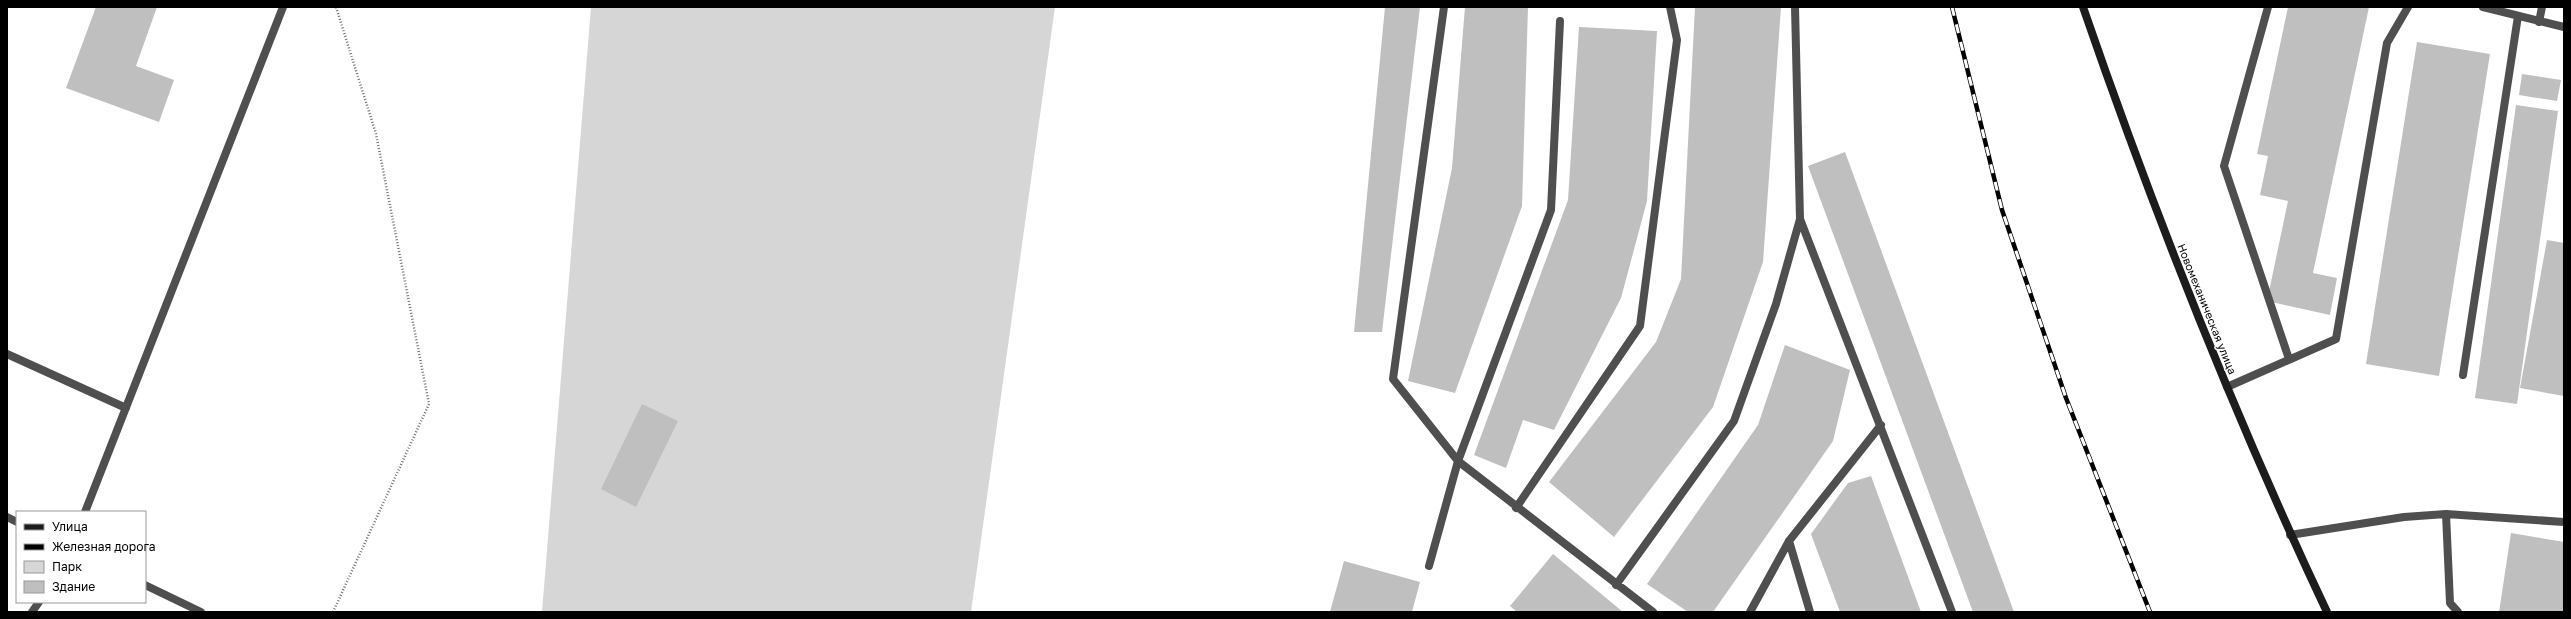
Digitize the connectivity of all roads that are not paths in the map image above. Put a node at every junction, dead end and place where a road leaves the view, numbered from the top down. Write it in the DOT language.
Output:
graph roads {
  1 [pos="283,7"];
  2 [pos="1444,7"];
  3 [pos="1670,7"];
  4 [pos="1794,7"];
  5 [pos="2083,7"];
  6 [pos="2268,7"];
  7 [pos="2408,7"];
  8 [pos="2483,7"];
  9 [pos="2542,7"];
  10 [pos="2518,16"];
  11 [pos="1560,20"];
  12 [pos="2539,22"];
  13 [pos="2564,27"];
  14 [pos="1800,219"];
  15 [pos="7,354"];
  16 [pos="2289,359"];
  17 [pos="2463,375"];
  18 [pos="2227,387"];
  19 [pos="126,408"];
  20 [pos="1881,425"];
  21 [pos="1458,461"];
  22 [pos="1516,508"];
  23 [pos="85,511"];
  24 [pos="2446,514"];
  25 [pos="7,517"];
  26 [pos="16,522"];
  27 [pos="2564,522"];
  28 [pos="2290,535"];
  29 [pos="1789,541"];
  30 [pos="1429,566"];
  31 [pos="146,585"];
  32 [pos="1616,585"];
  33 [pos="38,603"];
  34 [pos="32,612"];
  35 [pos="202,612"];
  36 [pos="1653,612"];
  37 [pos="1750,612"];
  38 [pos="1810,612"];
  39 [pos="1952,612"];
  40 [pos="2327,612"];
  41 [pos="2458,612"];
  1 -- 19 [label="lane"];
  2 -- 21 [label="lane"];
  3 -- 22 [label="lane"];
  4 -- 14 [label="lane"];
  5 -- 18 [label="main road, Новомеханическая улица"];
  6 -- 16 [label="lane"];
  7 -- 16 [label="lane"];
  8 -- 10 [label="lane"];
  9 -- 12 [label="lane"];
  10 -- 12 [label="lane"];
  10 -- 17 [label="lane"];
  11 -- 21 [label="lane"];
  12 -- 13 [label="lane"];
  14 -- 20 [label="lane"];
  14 -- 32 [label="lane"];
  15 -- 19 [label="lane"];
  16 -- 18 [label="lane"];
  18 -- 28 [label="main road, Новомеханическая улица"];
  19 -- 23 [label="lane"];
  20 -- 29 [label="lane"];
  20 -- 39 [label="lane"];
  21 -- 22 [label="lane"];
  21 -- 30 [label="lane"];
  22 -- 32 [label="lane"];
  24 -- 27 [label="lane"];
  24 -- 28 [label="lane"];
  24 -- 41 [label="lane"];
  25 -- 26 [label="lane"];
  28 -- 40 [label="main road, Новомеханическая улица"];
  29 -- 37 [label="lane"];
  29 -- 38 [label="lane"];
  31 -- 35 [label="lane"];
  32 -- 36 [label="lane"];
  33 -- 34 [label="lane"];
}
